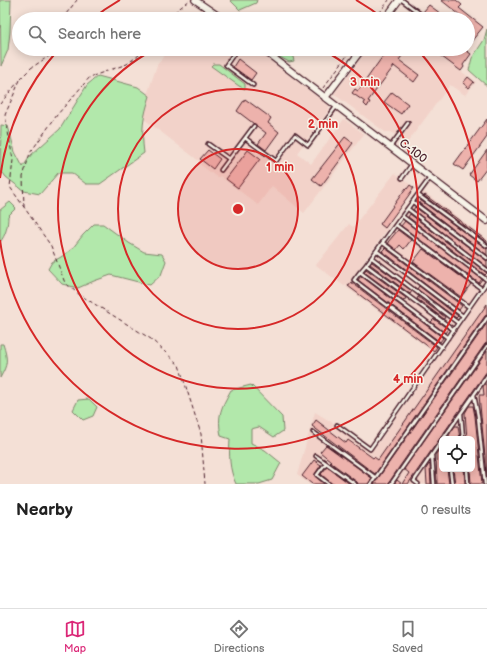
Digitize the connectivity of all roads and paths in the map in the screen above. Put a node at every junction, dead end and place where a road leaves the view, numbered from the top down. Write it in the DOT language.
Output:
graph roads {
  1 [pos="76,0"];
  2 [pos="190,0"];
  3 [pos="195,0"];
  4 [pos="389,0"];
  5 [pos="400,0"];
  6 [pos="67,12"];
  7 [pos="175,12"];
  8 [pos="213,12"];
  9 [pos="380,12"];
  10 [pos="391,12"];
  11 [pos="417,12"];
  12 [pos="49,56"];
  13 [pos="138,56"];
  14 [pos="232,56"];
  15 [pos="271,56"];
  16 [pos="347,56"];
  17 [pos="357,56"];
  18 [pos="20,80"];
  19 [pos="253,85"];
  20 [pos="320,92"];
  21 [pos="325,98"];
  22 [pos="0,104"];
  23 [pos="337,107"];
  24 [pos="408,123"];
  25 [pos="254,126"];
  26 [pos="245,138"];
  27 [pos="208,144"];
  28 [pos="390,147"];
  29 [pos="229,159"];
  30 [pos="412,164"];
  31 [pos="221,170"];
  32 [pos="402,178"];
  33 [pos="430,178"];
  34 [pos="418,195"];
  35 [pos="413,202"];
  36 [pos="24,208"];
  37 [pos="408,209"];
  38 [pos="402,216"];
  39 [pos="487,221"];
  40 [pos="396,225"];
  41 [pos="383,243"];
  42 [pos="487,246"];
  43 [pos="377,251"];
  44 [pos="372,258"];
  45 [pos="487,258"];
  46 [pos="366,265"];
  47 [pos="487,270"];
  48 [pos="360,272"];
  49 [pos="487,281"];
  50 [pos="482,289"];
  51 [pos="470,307"];
  52 [pos="464,316"];
  53 [pos="487,318"];
  54 [pos="458,323"];
  55 [pos="454,330"];
  56 [pos="448,338"];
  57 [pos="487,346"];
  58 [pos="442,347"];
  59 [pos="487,376"];
  60 [pos="474,395"];
  61 [pos="460,414"];
  62 [pos="337,425"];
  63 [pos="313,432"];
  64 [pos="445,436"];
  65 [pos="463,436"];
  66 [pos="439,445"];
  67 [pos="432,455"];
  68 [pos="316,456"];
  69 [pos="326,463"];
  70 [pos="450,472"];
  71 [pos="467,472"];
  72 [pos="376,478"];
  73 [pos="205,484"];
  74 [pos="329,484"];
  75 [pos="355,484"];
  76 [pos="371,484"];
  77 [pos="391,484"];
  78 [pos="418,484"];
  79 [pos="434,484"];
  80 [pos="452,484"];
  81 [pos="468,484"];
  82 [pos="485,484"];
  1 -- 6 [label="path"];
  2 -- 7 [label="path"];
  3 -- 8 [label="street"];
  4 -- 9 [label="path"];
  5 -- 10 [label="street"];
  5 -- 11 [label="lane"];
  12 -- 18 [label="path"];
  13 -- 36 [label="path"];
  14 -- 19 [label="lane"];
  15 -- 20 [label="street, С-100"];
  16 -- 20 [label="path"];
  17 -- 21 [label="street"];
  18 -- 22 [label="path"];
  18 -- 36 [label="path"];
  20 -- 21 [label="street, С-100"];
  21 -- 23 [label="street, С-100"];
  23 -- 26 [label="lane"];
  23 -- 28 [label="street, С-100"];
  24 -- 28 [label="lane"];
  25 -- 26 [label="lane"];
  26 -- 29 [label="lane"];
  27 -- 29 [label="lane"];
  28 -- 30 [label="street, С-100"];
  29 -- 31 [label="lane"];
  30 -- 32 [label="lane"];
  30 -- 33 [label="street, С-100"];
  33 -- 34 [label="lane"];
  33 -- 39 [label="street, С-100"];
  34 -- 35 [label="lane"];
  34 -- 42 [label="lane"];
  35 -- 37 [label="lane"];
  35 -- 45 [label="lane"];
  36 -- 73 [label="path"];
  37 -- 38 [label="lane"];
  37 -- 47 [label="lane"];
  38 -- 40 [label="lane"];
  38 -- 49 [label="lane"];
  40 -- 41 [label="lane"];
  40 -- 50 [label="lane"];
  41 -- 43 [label="lane"];
  41 -- 51 [label="lane"];
  43 -- 44 [label="lane"];
  43 -- 52 [label="lane"];
  44 -- 46 [label="lane"];
  44 -- 54 [label="lane"];
  46 -- 48 [label="lane"];
  46 -- 55 [label="lane"];
  48 -- 56 [label="lane"];
  48 -- 58 [label="lane"];
  49 -- 50 [label="lane"];
  50 -- 51 [label="lane"];
  51 -- 52 [label="lane"];
  52 -- 54 [label="lane"];
  53 -- 72 [label="lane"];
  54 -- 55 [label="lane"];
  55 -- 56 [label="lane"];
  56 -- 58 [label="lane"];
  57 -- 77 [label="lane"];
  58 -- 62 [label="lane"];
  59 -- 60 [label="lane"];
  60 -- 61 [label="lane"];
  60 -- 82 [label="lane"];
  61 -- 64 [label="lane"];
  61 -- 65 [label="lane"];
  63 -- 72 [label="lane"];
  66 -- 67 [label="lane"];
  67 -- 78 [label="lane"];
  67 -- 79 [label="lane"];
  68 -- 69 [label="lane"];
  69 -- 74 [label="lane"];
  69 -- 75 [label="lane"];
  70 -- 80 [label="lane"];
  71 -- 81 [label="lane"];
  72 -- 76 [label="lane"];
}
